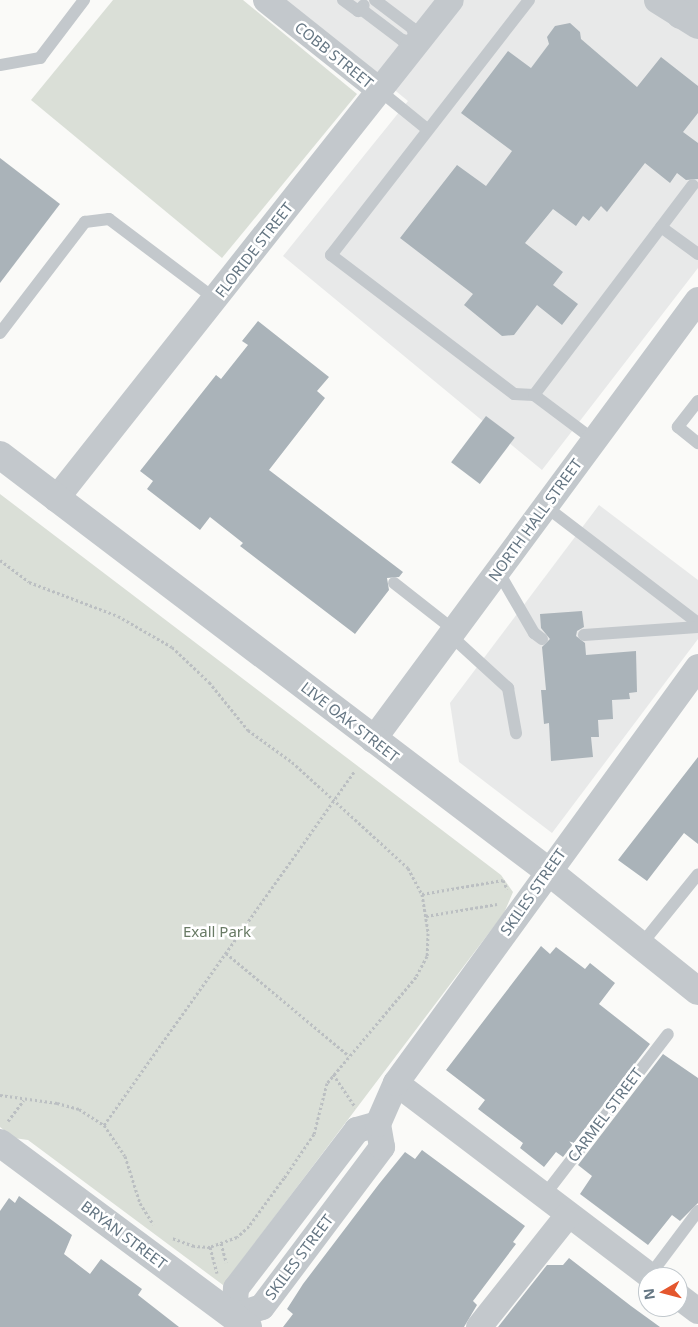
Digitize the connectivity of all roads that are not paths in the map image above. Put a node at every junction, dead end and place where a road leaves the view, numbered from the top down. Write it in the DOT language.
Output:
graph roads {
  1 [pos="84,0"];
  2 [pos="266,0"];
  3 [pos="343,0"];
  4 [pos="375,0"];
  5 [pos="451,0"];
  6 [pos="529,0"];
  7 [pos="658,0"];
  8 [pos="364,4"];
  9 [pos="691,13"];
  10 [pos="417,43"];
  11 [pos="0,65"];
  12 [pos="379,90"];
  13 [pos="427,129"];
  14 [pos="692,185"];
  15 [pos="661,227"];
  16 [pos="698,254"];
  17 [pos="216,299"];
  18 [pos="695,309"];
  19 [pos="0,333"];
  20 [pos="534,394"];
  21 [pos="698,401"];
  22 [pos="594,440"];
  23 [pos="698,443"];
  24 [pos="0,456"];
  25 [pos="56,499"];
  26 [pos="545,506"];
  27 [pos="498,571"];
  28 [pos="394,584"];
  29 [pos="698,623"];
  30 [pos="698,627"];
  31 [pos="452,632"];
  32 [pos="584,635"];
  33 [pos="542,638"];
  34 [pos="698,667"];
  35 [pos="516,733"];
  36 [pos="373,740"];
  37 [pos="548,871"];
  38 [pos="698,874"];
  39 [pos="640,946"];
  40 [pos="698,990"];
  41 [pos="668,1034"];
  42 [pos="396,1083"];
  43 [pos="2,1135"];
  44 [pos="543,1197"];
  45 [pos="698,1211"];
  46 [pos="568,1215"];
  47 [pos="639,1267"];
  48 [pos="658,1267"];
  49 [pos="241,1321"];
  50 [pos="479,1327"];
  1 -- 11 [label="lane"];
  2 -- 12 [label="street, COBB STREET"];
  3 -- 8 [label="lane"];
  4 -- 10 [label="lane"];
  5 -- 10 [label="street, FLORIDE STREET"];
  6 -- 13 [label="lane"];
  7 -- 9 [label="street"];
  8 -- 10 [label="lane"];
  10 -- 12 [label="street, FLORIDE STREET"];
  12 -- 13 [label="lane"];
  12 -- 17 [label="street, FLORIDE STREET"];
  13 -- 20 [label="lane"];
  14 -- 15 [label="lane"];
  15 -- 16 [label="lane"];
  15 -- 20 [label="lane"];
  17 -- 19 [label="lane"];
  17 -- 25 [label="street, FLORIDE STREET"];
  18 -- 22 [label="street, NORTH HALL STREET"];
  20 -- 22 [label="lane"];
  21 -- 23 [label="lane"];
  22 -- 26 [label="street, NORTH HALL STREET"];
  24 -- 25 [label="street, LIVE OAK STREET"];
  25 -- 36 [label="street, LIVE OAK STREET"];
  26 -- 27 [label="street, NORTH HALL STREET"];
  26 -- 29 [label="lane"];
  27 -- 31 [label="street, NORTH HALL STREET"];
  27 -- 33 [label="lane"];
  28 -- 31 [label="lane"];
  30 -- 32 [label="lane"];
  31 -- 35 [label="lane"];
  31 -- 36 [label="street, NORTH HALL STREET"];
  34 -- 37 [label="street, SKILES STREET"];
  36 -- 37 [label="street, LIVE OAK STREET"];
  37 -- 39 [label="street, LIVE OAK STREET"];
  37 -- 42 [label="street, SKILES STREET"];
  38 -- 39 [label="lane"];
  39 -- 40 [label="street, LIVE OAK STREET"];
  41 -- 44 [label="lane, CARMEL STREET"];
  42 -- 44 [label="street"];
  42 -- 49 [label="street, SKILES STREET"];
  43 -- 49 [label="street, BRYAN STREET"];
  44 -- 46 [label="street"];
  45 -- 48 [label="lane"];
  46 -- 47 [label="street"];
  46 -- 50 [label="street"];
}
